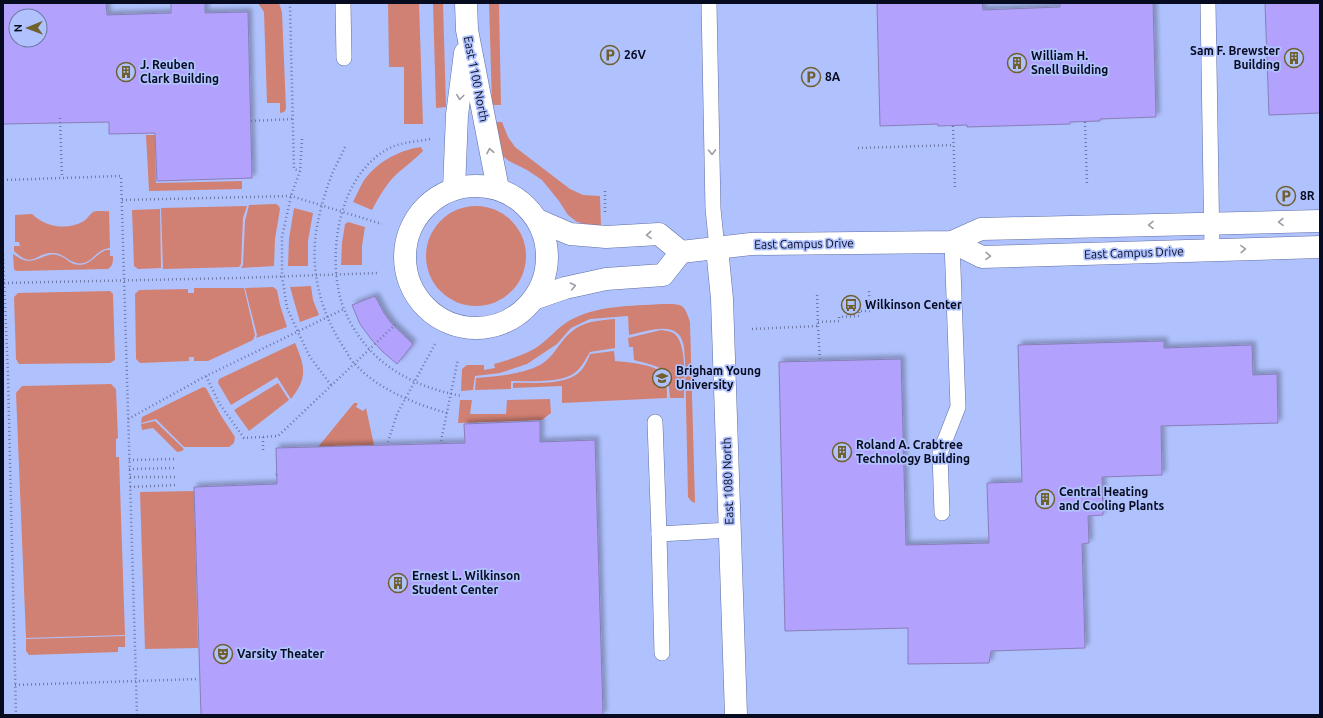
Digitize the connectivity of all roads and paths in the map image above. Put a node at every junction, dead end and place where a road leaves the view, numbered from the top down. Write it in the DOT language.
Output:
graph roads {
  1 [pos="289,3"];
  2 [pos="343,3"];
  3 [pos="466,3"];
  4 [pos="709,3"];
  5 [pos="1208,3"];
  6 [pos="467,30"];
  7 [pos="344,58"];
  8 [pos="60,118"];
  9 [pos="293,119"];
  10 [pos="251,121"];
  11 [pos="1085,122"];
  12 [pos="953,126"];
  13 [pos="302,139"];
  14 [pos="431,139"];
  15 [pos="954,145"];
  16 [pos="346,147"];
  17 [pos="858,148"];
  18 [pos="300,171"];
  19 [pos="62,178"];
  20 [pos="3,180"];
  21 [pos="1087,185"];
  22 [pos="605,188"];
  23 [pos="454,189"];
  24 [pos="498,189"];
  25 [pos="955,189"];
  26 [pos="291,196"];
  27 [pos="122,200"];
  28 [pos="323,206"];
  29 [pos="342,212"];
  30 [pos="605,219"];
  31 [pos="540,221"];
  32 [pos="1320,221"];
  33 [pos="382,224"];
  34 [pos="1212,224"];
  35 [pos="952,242"];
  36 [pos="1320,247"];
  37 [pos="717,248"];
  38 [pos="1212,250"];
  39 [pos="681,252"];
  40 [pos="3,255"];
  41 [pos="379,273"];
  42 [pos="316,275"];
  43 [pos="336,275"];
  44 [pos="282,276"];
  45 [pos="124,281"];
  46 [pos="3,283"];
  47 [pos="869,291"];
  48 [pos="817,294"];
  49 [pos="536,298"];
  50 [pos="344,309"];
  51 [pos="327,317"];
  52 [pos="818,322"];
  53 [pos="396,324"];
  54 [pos="818,326"];
  55 [pos="752,328"];
  56 [pos="298,332"];
  57 [pos="435,344"];
  58 [pos="369,349"];
  59 [pos="458,359"];
  60 [pos="820,361"];
  61 [pos="354,363"];
  62 [pos="206,376"];
  63 [pos="415,382"];
  64 [pos="331,385"];
  65 [pos="451,394"];
  66 [pos="462,396"];
  67 [pos="405,399"];
  68 [pos="447,413"];
  69 [pos="128,419"];
  70 [pos="656,422"];
  71 [pos="263,437"];
  72 [pos="441,441"];
  73 [pos="388,442"];
  74 [pos="263,452"];
  75 [pos="175,459"];
  76 [pos="129,460"];
  77 [pos="175,468"];
  78 [pos="129,469"];
  79 [pos="130,477"];
  80 [pos="176,477"];
  81 [pos="176,485"];
  82 [pos="130,487"];
  83 [pos="942,513"];
  84 [pos="730,530"];
  85 [pos="659,534"];
  86 [pos="662,653"];
  87 [pos="200,680"];
  88 [pos="136,681"];
  89 [pos="15,685"];
  90 [pos="16,715"];
  91 [pos="137,715"];
  92 [pos="736,715"];
  1 -- 9 [label="path"];
  2 -- 7 [label="lane"];
  3 -- 6 [label="street"];
  4 -- 37 [label="lane, one-way"];
  5 -- 34 [label="lane"];
  6 -- 23 [label="street, East 1100 North, one-way"];
  24 -- 6 [label="street, East 1100 North, one-way"];
  8 -- 19 [label="path"];
  9 -- 10 [label="path"];
  9 -- 18 [label="path"];
  11 -- 21 [label="path"];
  12 -- 15 [label="path"];
  13 -- 18 [label="path"];
  14 -- 29 [label="path"];
  15 -- 17 [label="path"];
  15 -- 25 [label="path"];
  16 -- 28 [label="path"];
  18 -- 26 [label="path"];
  19 -- 20 [label="path"];
  19 -- 27 [label="path"];
  22 -- 30 [label="path"];
  23 -- 24 [label="street"];
  23 -- 49 [label="street"];
  24 -- 31 [label="street"];
  26 -- 27 [label="path"];
  26 -- 28 [label="path"];
  26 -- 44 [label="path"];
  27 -- 45 [label="path"];
  28 -- 29 [label="path"];
  28 -- 42 [label="path"];
  29 -- 33 [label="path"];
  29 -- 43 [label="path"];
  39 -- 31 [label="street, one-way"];
  31 -- 49 [label="street"];
  32 -- 34 [label="street, East Campus Drive, one-way"];
  34 -- 35 [label="street, East Campus Drive, one-way"];
  34 -- 38 [label="lane"];
  35 -- 37 [label="street, East Campus Drive"];
  35 -- 38 [label="street, East Campus Drive, one-way"];
  35 -- 83 [label="lane"];
  38 -- 36 [label="street, East Campus Drive, one-way"];
  37 -- 39 [label="street, East Campus Drive"];
  37 -- 84 [label="street, East 1080 North"];
  49 -- 39 [label="street, one-way"];
  40 -- 46 [label="path"];
  41 -- 43 [label="path"];
  42 -- 43 [label="path"];
  42 -- 44 [label="path"];
  42 -- 51 [label="path"];
  43 -- 50 [label="path"];
  44 -- 45 [label="path"];
  44 -- 56 [label="path"];
  45 -- 46 [label="path"];
  45 -- 69 [label="path"];
  46 -- 89 [label="path"];
  47 -- 52 [label="path"];
  48 -- 52 [label="path"];
  50 -- 51 [label="path"];
  50 -- 58 [label="path"];
  51 -- 56 [label="path"];
  51 -- 61 [label="path"];
  52 -- 54 [label="path"];
  53 -- 58 [label="path"];
  54 -- 55 [label="path"];
  54 -- 60 [label="path"];
  56 -- 62 [label="path"];
  56 -- 64 [label="path"];
  57 -- 63 [label="path"];
  58 -- 61 [label="path"];
  58 -- 63 [label="path"];
  59 -- 65 [label="path"];
  61 -- 64 [label="path"];
  61 -- 67 [label="path"];
  62 -- 69 [label="path"];
  62 -- 71 [label="path"];
  63 -- 65 [label="path"];
  63 -- 67 [label="path"];
  64 -- 71 [label="path"];
  65 -- 66 [label="path"];
  65 -- 68 [label="path"];
  67 -- 68 [label="path"];
  67 -- 73 [label="path"];
  68 -- 72 [label="path"];
  69 -- 76 [label="path"];
  70 -- 85 [label="lane"];
  71 -- 74 [label="path"];
  75 -- 76 [label="path"];
  76 -- 78 [label="path"];
  77 -- 78 [label="path"];
  78 -- 79 [label="path"];
  79 -- 80 [label="path"];
  79 -- 82 [label="path"];
  81 -- 82 [label="path"];
  82 -- 88 [label="path"];
  84 -- 85 [label="lane"];
  84 -- 92 [label="street, East 1080 North"];
  85 -- 86 [label="lane"];
  87 -- 88 [label="path"];
  88 -- 89 [label="path"];
  88 -- 91 [label="path"];
  89 -- 90 [label="path"];
}
